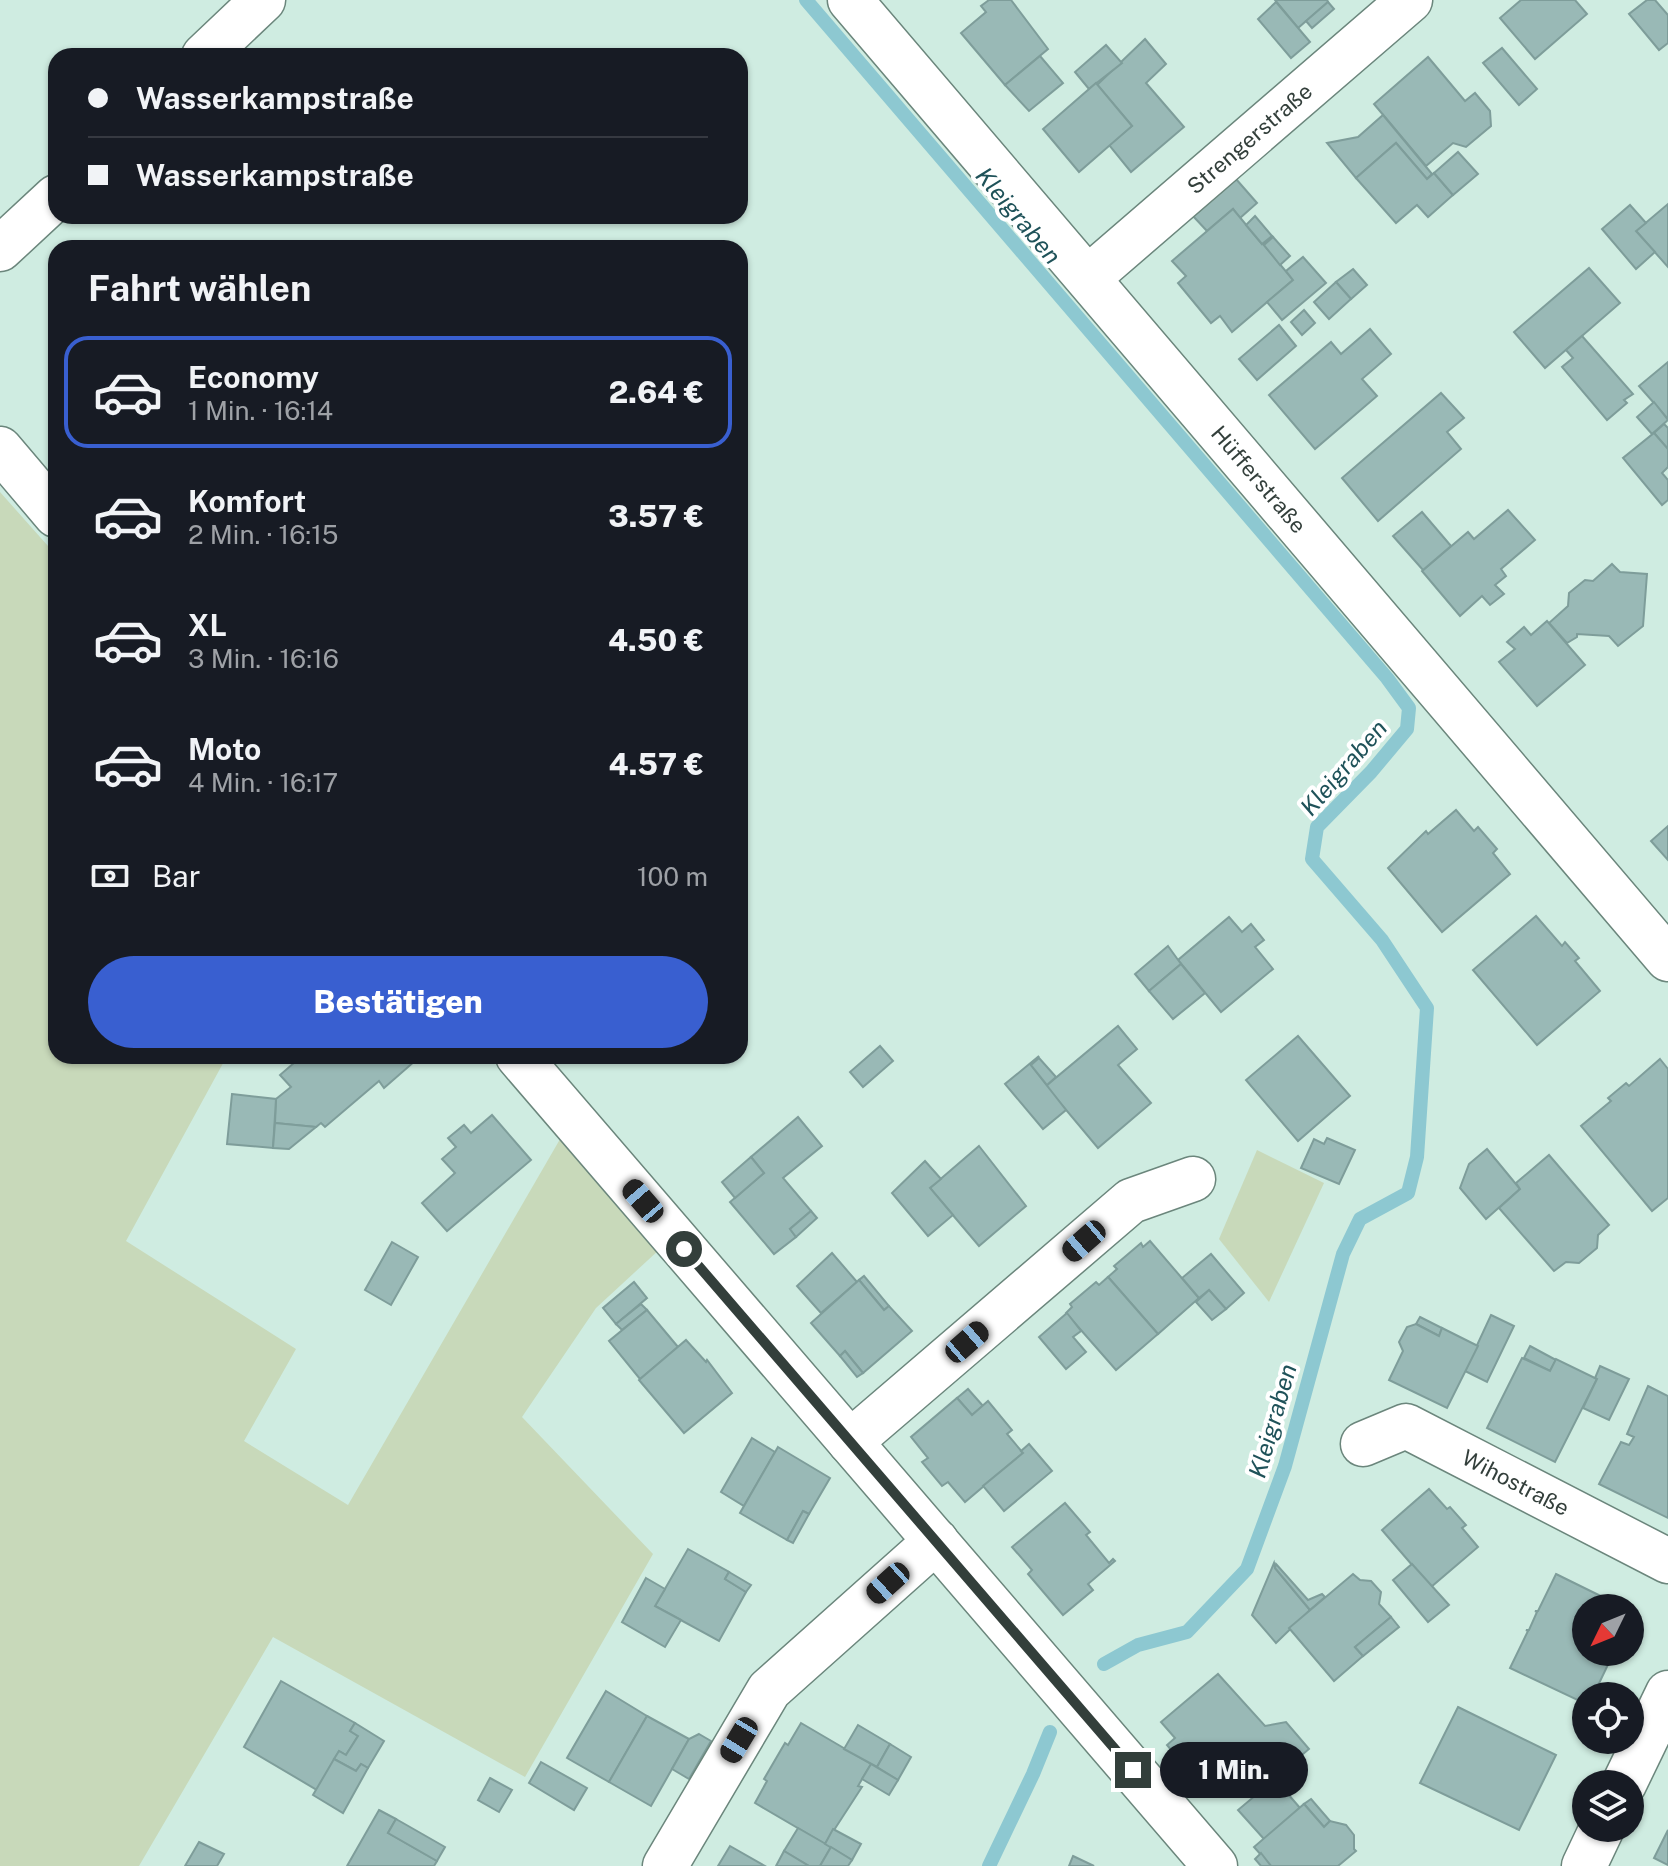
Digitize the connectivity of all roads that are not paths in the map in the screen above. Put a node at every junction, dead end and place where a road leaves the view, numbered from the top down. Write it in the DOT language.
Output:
graph roads {
  1 [pos="263,0"];
  2 [pos="850,0"];
  3 [pos="1410,0"];
  4 [pos="212,48"];
  5 [pos="48,204"];
  6 [pos="0,249"];
  7 [pos="1089,277"];
  8 [pos="0,449"];
  9 [pos="48,506"];
  10 [pos="1668,959"];
  11 [pos="525,1064"];
  12 [pos="1193,1179"];
  13 [pos="850,1442"];
  14 [pos="1363,1444"];
  15 [pos="936,1541"];
  16 [pos="1668,1561"];
  17 [pos="1668,1693"];
  18 [pos="1631,1770"];
  19 [pos="1595,1842"];
  20 [pos="665,1866"];
  21 [pos="1215,1866"];
  22 [pos="1584,1866"];
  1 -- 4 [label="street"];
  2 -- 7 [label="street, Hüfferstraße"];
  3 -- 7 [label="street, Strengerstraße"];
  5 -- 6 [label="street"];
  7 -- 10 [label="street, Hüfferstraße"];
  8 -- 9 [label="street"];
  11 -- 13 [label="street"];
  12 -- 13 [label="street"];
  13 -- 15 [label="street"];
  14 -- 16 [label="street, Wihostraße"];
  15 -- 20 [label="street"];
  15 -- 21 [label="street"];
  17 -- 18 [label="street"];
  19 -- 22 [label="street"];
}
